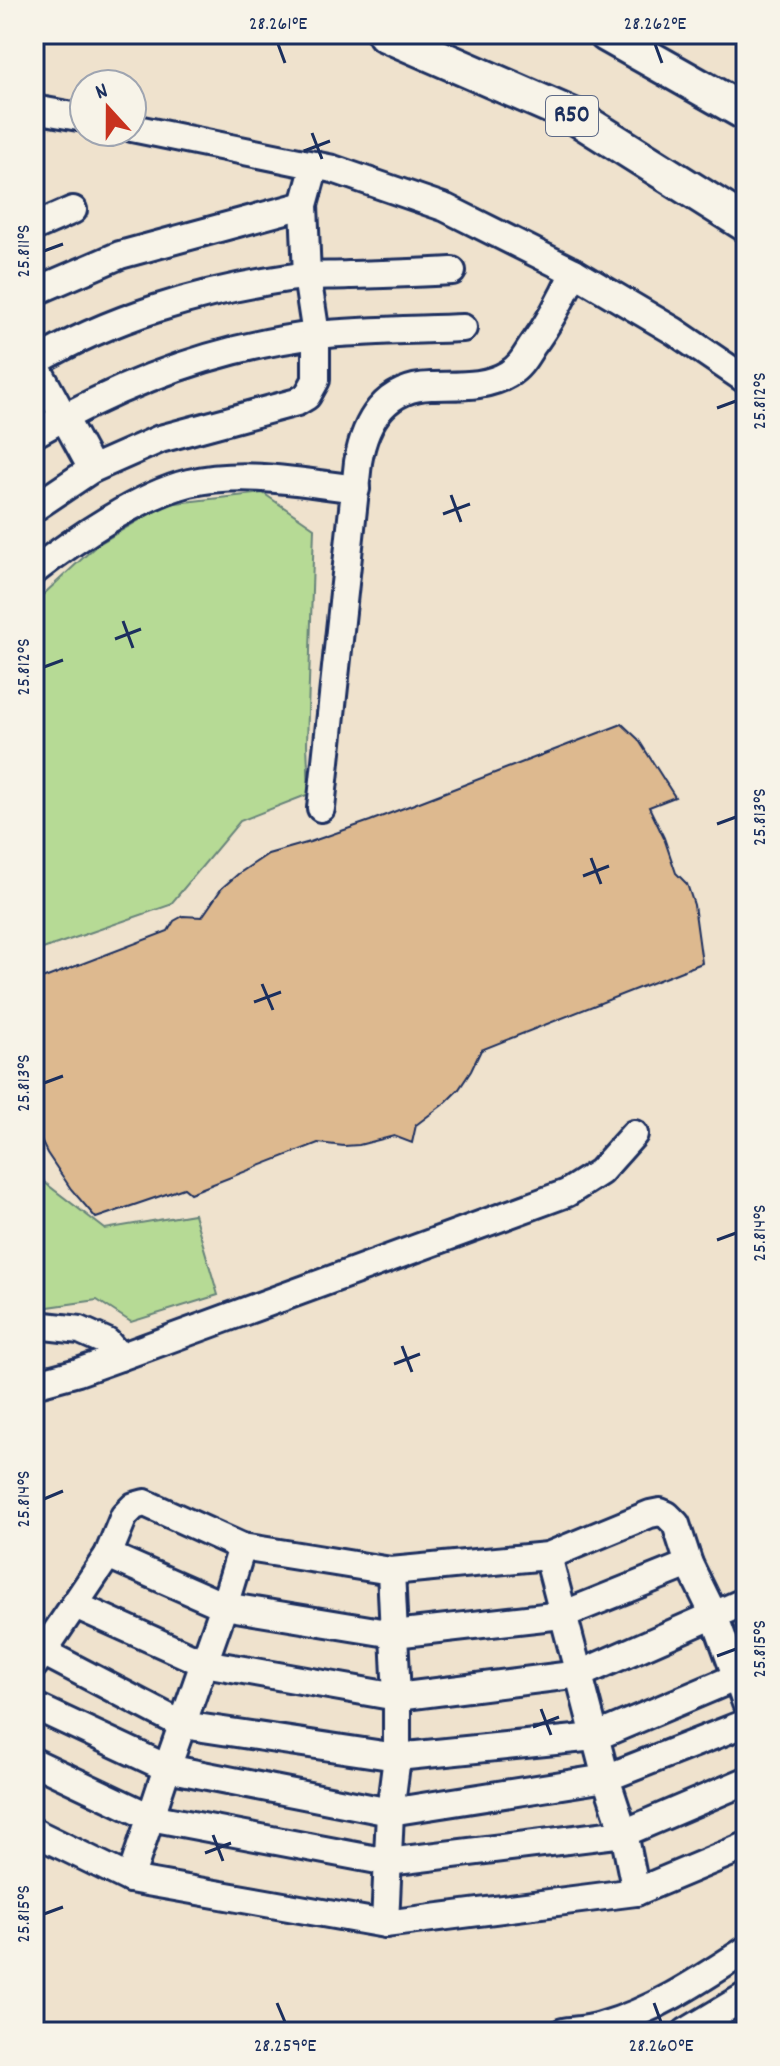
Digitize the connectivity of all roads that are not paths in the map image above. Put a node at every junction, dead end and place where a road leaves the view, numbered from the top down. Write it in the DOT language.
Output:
graph roads {
  1 [pos="385,34"];
  2 [pos="606,34"];
  3 [pos="34,109"];
  4 [pos="746,113"];
  5 [pos="68,115"];
  6 [pos="148,131"];
  7 [pos="315,165"];
  8 [pos="304,205"];
  9 [pos="73,210"];
  10 [pos="746,224"];
  11 [pos="34,227"];
  12 [pos="452,271"];
  13 [pos="574,272"];
  14 [pos="307,276"];
  15 [pos="34,292"];
  16 [pos="463,328"];
  17 [pos="316,335"];
  18 [pos="34,362"];
  19 [pos="746,380"];
  20 [pos="63,417"];
  21 [pos="34,434"];
  22 [pos="92,469"];
  23 [pos="356,489"];
  24 [pos="34,508"];
  25 [pos="34,571"];
  26 [pos="321,808"];
  27 [pos="634,1134"];
  28 [pos="34,1323"];
  29 [pos="120,1357"];
  30 [pos="34,1384"];
  31 [pos="242,1547"];
  32 [pos="108,1555"];
  33 [pos="548,1556"];
  34 [pos="689,1564"];
  35 [pos="391,1571"];
  36 [pos="746,1601"];
  37 [pos="75,1605"];
  38 [pos="224,1606"];
  39 [pos="562,1615"];
  40 [pos="714,1615"];
  41 [pos="394,1634"];
  42 [pos="38,1658"];
  43 [pos="204,1663"];
  44 [pos="580,1674"];
  45 [pos="737,1677"];
  46 [pos="397,1697"];
  47 [pos="746,1703"];
  48 [pos="34,1706"];
  49 [pos="746,1723"];
  50 [pos="183,1725"];
  51 [pos="595,1737"];
  52 [pos="397,1757"];
  53 [pos="34,1762"];
  54 [pos="167,1768"];
  55 [pos="606,1778"];
  56 [pos="746,1781"];
  57 [pos="390,1812"];
  58 [pos="150,1817"];
  59 [pos="34,1832"];
  60 [pos="624,1833"];
  61 [pos="746,1846"];
  62 [pos="388,1862"];
  63 [pos="130,1879"];
  64 [pos="636,1892"];
  65 [pos="385,1924"];
  66 [pos="746,1950"];
  67 [pos="746,1996"];
  68 [pos="563,2032"];
  69 [pos="686,2032"];
  1 -- 10 [label="main road, R50"];
  2 -- 4 [label="main road"];
  3 -- 5 [label="street"];
  6 -- 7 [label="street"];
  7 -- 8 [label="street"];
  7 -- 13 [label="street"];
  8 -- 14 [label="street"];
  8 -- 15 [label="street"];
  9 -- 11 [label="street"];
  12 -- 14 [label="street"];
  13 -- 19 [label="street"];
  13 -- 23 [label="street"];
  14 -- 17 [label="street"];
  14 -- 18 [label="street"];
  16 -- 17 [label="street"];
  17 -- 20 [label="street"];
  17 -- 22 [label="street"];
  18 -- 20 [label="street"];
  20 -- 21 [label="street"];
  20 -- 22 [label="street"];
  22 -- 24 [label="street"];
  23 -- 25 [label="street"];
  23 -- 26 [label="street"];
  27 -- 29 [label="street"];
  28 -- 29 [label="street"];
  29 -- 30 [label="street"];
  31 -- 32 [label="street"];
  31 -- 35 [label="street"];
  31 -- 38 [label="street"];
  32 -- 37 [label="street"];
  32 -- 38 [label="street"];
  33 -- 34 [label="street"];
  33 -- 35 [label="street"];
  33 -- 39 [label="street"];
  34 -- 39 [label="street"];
  34 -- 40 [label="street"];
  35 -- 41 [label="street"];
  36 -- 40 [label="street"];
  37 -- 42 [label="street"];
  37 -- 43 [label="street"];
  38 -- 41 [label="street"];
  38 -- 43 [label="street"];
  39 -- 41 [label="street"];
  39 -- 44 [label="street"];
  40 -- 44 [label="street"];
  40 -- 45 [label="street"];
  41 -- 46 [label="street"];
  42 -- 50 [label="street"];
  43 -- 46 [label="street"];
  43 -- 50 [label="street"];
  44 -- 46 [label="street"];
  44 -- 51 [label="street"];
  45 -- 47 [label="street"];
  45 -- 51 [label="street"];
  46 -- 52 [label="street"];
  48 -- 54 [label="street"];
  49 -- 55 [label="street"];
  50 -- 52 [label="street"];
  50 -- 54 [label="street"];
  51 -- 52 [label="street"];
  51 -- 55 [label="street"];
  52 -- 57 [label="street"];
  53 -- 58 [label="street"];
  54 -- 57 [label="street"];
  54 -- 58 [label="street"];
  55 -- 57 [label="street"];
  55 -- 60 [label="street"];
  56 -- 60 [label="street"];
  57 -- 62 [label="street"];
  58 -- 62 [label="street"];
  58 -- 63 [label="street"];
  59 -- 63 [label="street"];
  60 -- 62 [label="street"];
  60 -- 64 [label="street"];
  61 -- 64 [label="street"];
  62 -- 65 [label="street"];
  63 -- 65 [label="street"];
  64 -- 65 [label="street"];
  66 -- 68 [label="street"];
  67 -- 69 [label="street"];
}
